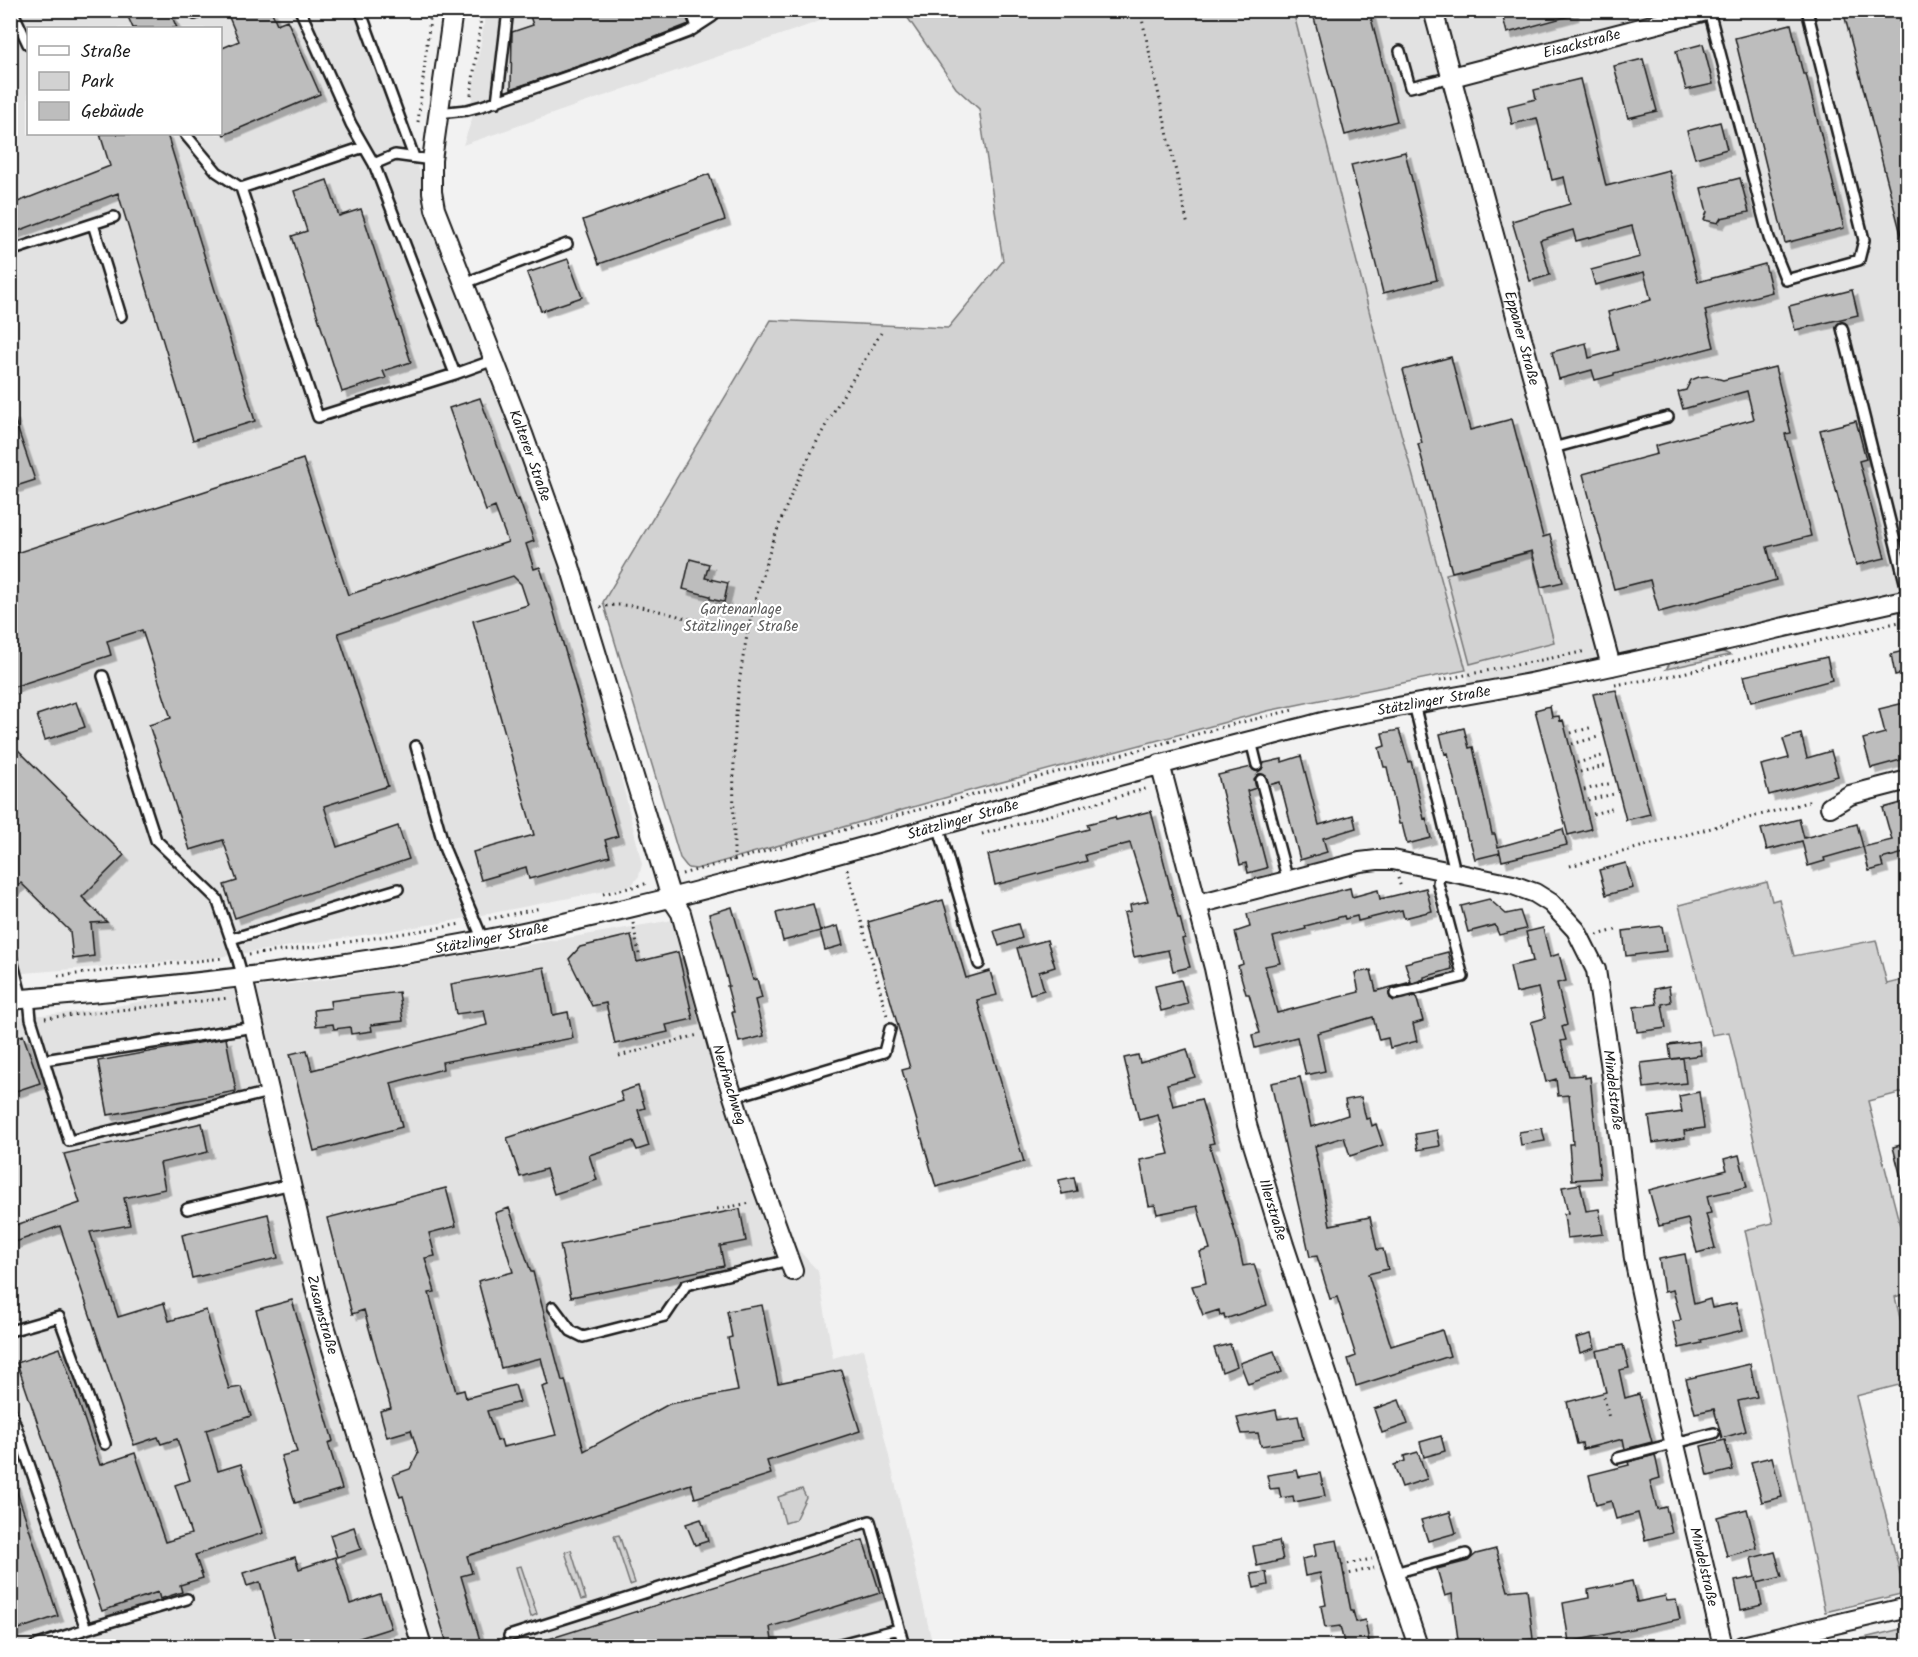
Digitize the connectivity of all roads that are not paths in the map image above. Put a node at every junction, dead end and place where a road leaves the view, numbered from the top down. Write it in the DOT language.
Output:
graph roads {
  1 [pos="12,10"];
  2 [pos="300,10"];
  3 [pos="360,10"];
  4 [pos="453,10"];
  5 [pos="508,10"];
  6 [pos="691,10"];
  7 [pos="715,10"];
  8 [pos="1433,10"];
  9 [pos="1808,10"];
  10 [pos="1710,11"];
  11 [pos="697,27"];
  12 [pos="27,42"];
  13 [pos="1400,51"];
  14 [pos="1452,76"];
  15 [pos="497,102"];
  16 [pos="438,112"];
  17 [pos="186,135"];
  18 [pos="364,147"];
  19 [pos="423,159"];
  20 [pos="374,164"];
  21 [pos="241,188"];
  22 [pos="114,217"];
  23 [pos="93,224"];
  24 [pos="567,244"];
  25 [pos="10,251"];
  26 [pos="465,283"];
  27 [pos="121,316"];
  28 [pos="1842,328"];
  29 [pos="495,360"];
  30 [pos="455,374"];
  31 [pos="1668,417"];
  32 [pos="1553,448"];
  33 [pos="1908,596"];
  34 [pos="1611,666"];
  35 [pos="103,676"];
  36 [pos="1414,704"];
  37 [pos="1251,741"];
  38 [pos="416,746"];
  39 [pos="1160,764"];
  40 [pos="1257,765"];
  41 [pos="1261,780"];
  42 [pos="1908,780"];
  43 [pos="1830,807"];
  44 [pos="938,825"];
  45 [pos="1445,871"];
  46 [pos="1288,881"];
  47 [pos="398,889"];
  48 [pos="671,898"];
  49 [pos="1198,904"];
  50 [pos="231,939"];
  51 [pos="483,940"];
  52 [pos="10,952"];
  53 [pos="979,964"];
  54 [pos="243,978"];
  55 [pos="1395,994"];
  56 [pos="20,999"];
  57 [pos="254,1027"];
  58 [pos="890,1029"];
  59 [pos="44,1060"];
  60 [pos="270,1092"];
  61 [pos="734,1096"];
  62 [pos="291,1184"];
  63 [pos="187,1209"];
  64 [pos="791,1265"];
  65 [pos="553,1307"];
  66 [pos="10,1331"];
  67 [pos="10,1409"];
  68 [pos="1714,1433"];
  69 [pos="1675,1443"];
  70 [pos="105,1444"];
  71 [pos="1618,1458"];
  72 [pos="1466,1554"];
  73 [pos="1390,1564"];
  74 [pos="187,1599"];
  75 [pos="1908,1607"];
  76 [pos="86,1629"];
  77 [pos="899,1629"];
  78 [pos="509,1636"];
  79 [pos="35,1647"];
  80 [pos="422,1647"];
  81 [pos="832,1647"];
  82 [pos="904,1647"];
  83 [pos="1418,1647"];
  84 [pos="1723,1647"];
  85 [pos="1742,1647"];
  1 -- 12 [label="lane"];
  2 -- 18 [label="lane"];
  3 -- 19 [label="lane"];
  4 -- 16 [label="street, Kalterer Straße"];
  5 -- 15 [label="lane"];
  6 -- 11 [label="lane"];
  7 -- 11 [label="lane"];
  8 -- 14 [label="street, Eppaner Straße"];
  9 -- 10 [label="lane"];
  10 -- 14 [label="street, Eisackstraße"];
  11 -- 15 [label="lane"];
  13 -- 14 [label="lane"];
  14 -- 32 [label="street, Eppaner Straße"];
  15 -- 16 [label="lane"];
  16 -- 19 [label="street, Kalterer Straße"];
  17 -- 21 [label="lane"];
  18 -- 20 [label="lane"];
  18 -- 21 [label="lane"];
  19 -- 20 [label="lane"];
  19 -- 26 [label="street, Kalterer Straße"];
  20 -- 30 [label="lane"];
  21 -- 30 [label="lane"];
  22 -- 23 [label="lane"];
  23 -- 25 [label="lane"];
  23 -- 27 [label="lane"];
  24 -- 26 [label="lane"];
  26 -- 29 [label="street, Kalterer Straße"];
  28 -- 33 [label="lane"];
  29 -- 30 [label="lane"];
  29 -- 48 [label="street, Kalterer Straße"];
  31 -- 32 [label="lane"];
  32 -- 34 [label="street, Eppaner Straße"];
  33 -- 34 [label="street, Stätzlinger Straße"];
  34 -- 36 [label="street, Stätzlinger Straße"];
  35 -- 50 [label="lane"];
  36 -- 37 [label="street, Stätzlinger Straße"];
  36 -- 45 [label="lane"];
  37 -- 39 [label="street, Stätzlinger Straße"];
  37 -- 40 [label="lane"];
  38 -- 51 [label="lane"];
  39 -- 44 [label="street, Stätzlinger Straße"];
  39 -- 49 [label="street, Illerstraße"];
  41 -- 46 [label="lane"];
  42 -- 43 [label="street"];
  44 -- 48 [label="street, Stätzlinger Straße"];
  44 -- 53 [label="lane"];
  45 -- 46 [label="street, Mindelstraße"];
  45 -- 55 [label="lane"];
  45 -- 69 [label="street, Mindelstraße"];
  46 -- 49 [label="street, Mindelstraße"];
  47 -- 50 [label="lane"];
  48 -- 51 [label="street, Stätzlinger Straße"];
  48 -- 61 [label="street, Neufnachweg"];
  49 -- 73 [label="street, Illerstraße"];
  50 -- 54 [label="lane"];
  51 -- 54 [label="street, Stätzlinger Straße"];
  52 -- 56 [label="lane"];
  54 -- 56 [label="street, Stätzlinger Straße"];
  54 -- 57 [label="street, Zusamstraße"];
  56 -- 59 [label="lane"];
  57 -- 59 [label="lane"];
  57 -- 60 [label="street, Zusamstraße"];
  58 -- 61 [label="lane"];
  59 -- 60 [label="lane"];
  60 -- 62 [label="street, Zusamstraße"];
  61 -- 64 [label="street, Neufnachweg"];
  62 -- 63 [label="lane"];
  62 -- 80 [label="street, Zusamstraße"];
  64 -- 65 [label="lane"];
  66 -- 70 [label="lane"];
  67 -- 76 [label="lane"];
  68 -- 69 [label="lane"];
  69 -- 71 [label="lane"];
  69 -- 84 [label="street, Mindelstraße"];
  72 -- 73 [label="lane"];
  73 -- 83 [label="street, Illerstraße"];
  74 -- 76 [label="lane"];
  75 -- 85 [label="street"];
  76 -- 79 [label="lane"];
  77 -- 78 [label="lane"];
  77 -- 81 [label="lane"];
  77 -- 82 [label="lane"];
}
